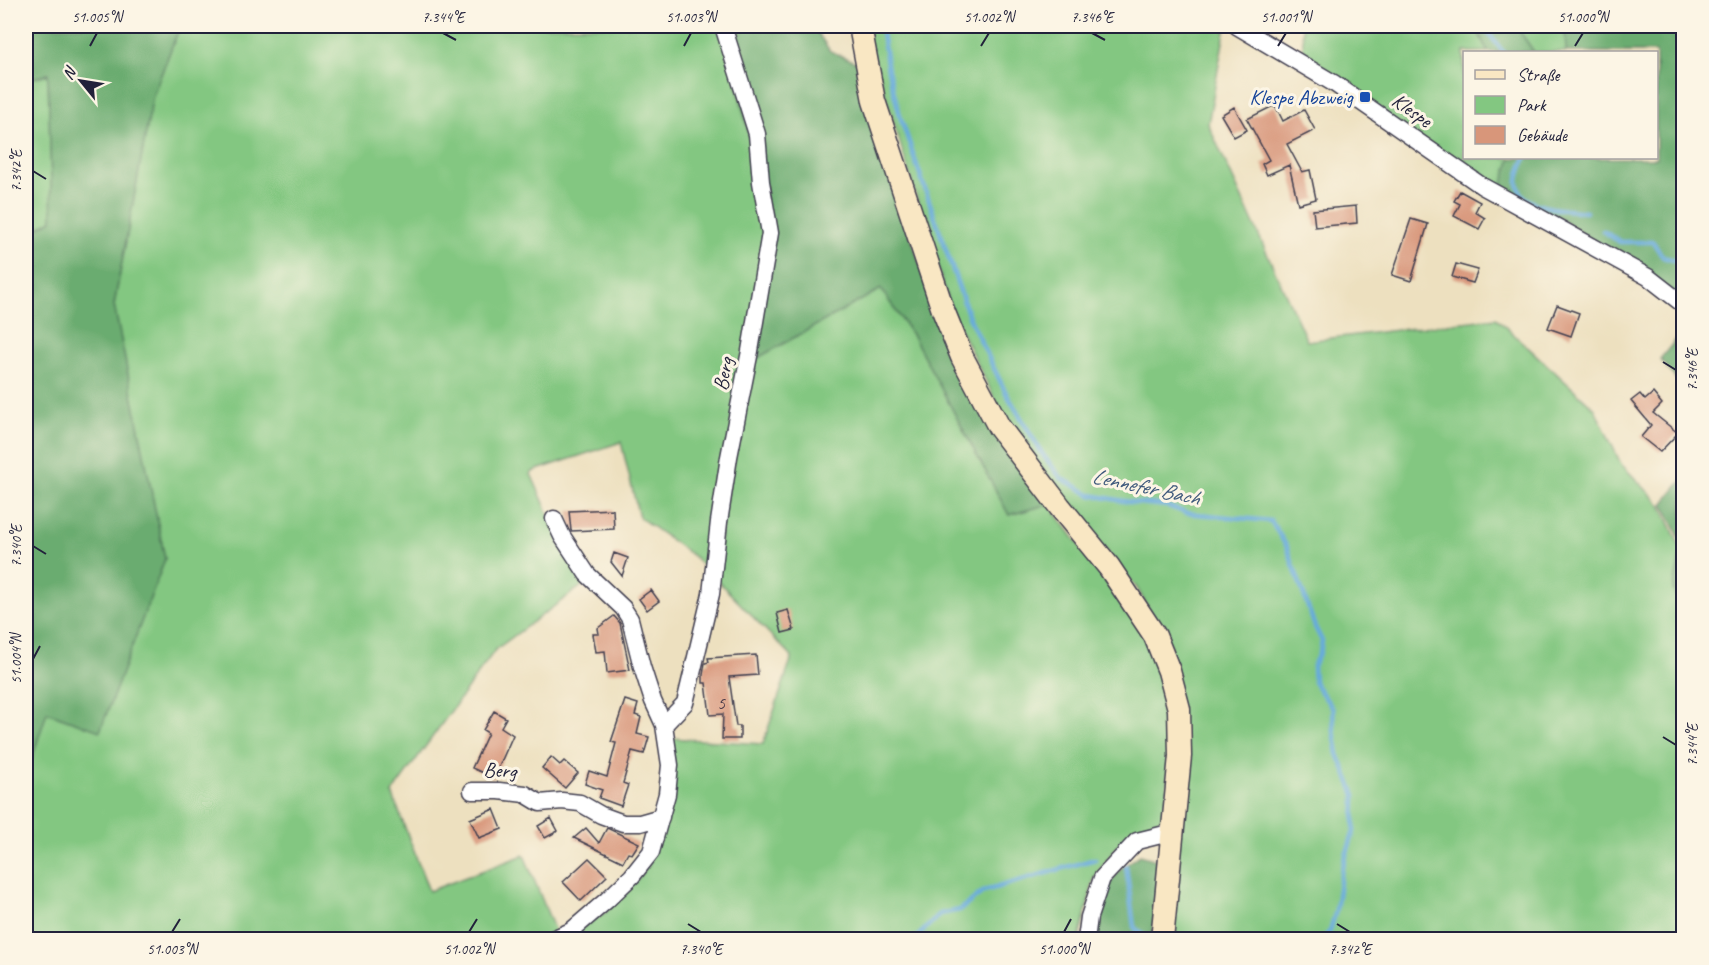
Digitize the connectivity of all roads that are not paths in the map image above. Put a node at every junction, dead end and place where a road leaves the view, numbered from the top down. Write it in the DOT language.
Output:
graph roads {
  1 [pos="723,26"];
  2 [pos="860,26"];
  3 [pos="1237,26"];
  4 [pos="1683,305"];
  5 [pos="554,519"];
  6 [pos="664,725"];
  7 [pos="472,791"];
  8 [pos="662,817"];
  9 [pos="1173,832"];
  10 [pos="550,939"];
  11 [pos="1086,939"];
  12 [pos="1162,939"];
  1 -- 6 [label="street, Berg"];
  2 -- 9 [label="main road"];
  3 -- 4 [label="street, Klespe"];
  5 -- 6 [label="street"];
  6 -- 8 [label="street"];
  7 -- 8 [label="street, Berg"];
  8 -- 10 [label="street"];
  9 -- 11 [label="street"];
  9 -- 12 [label="main road"];
}
